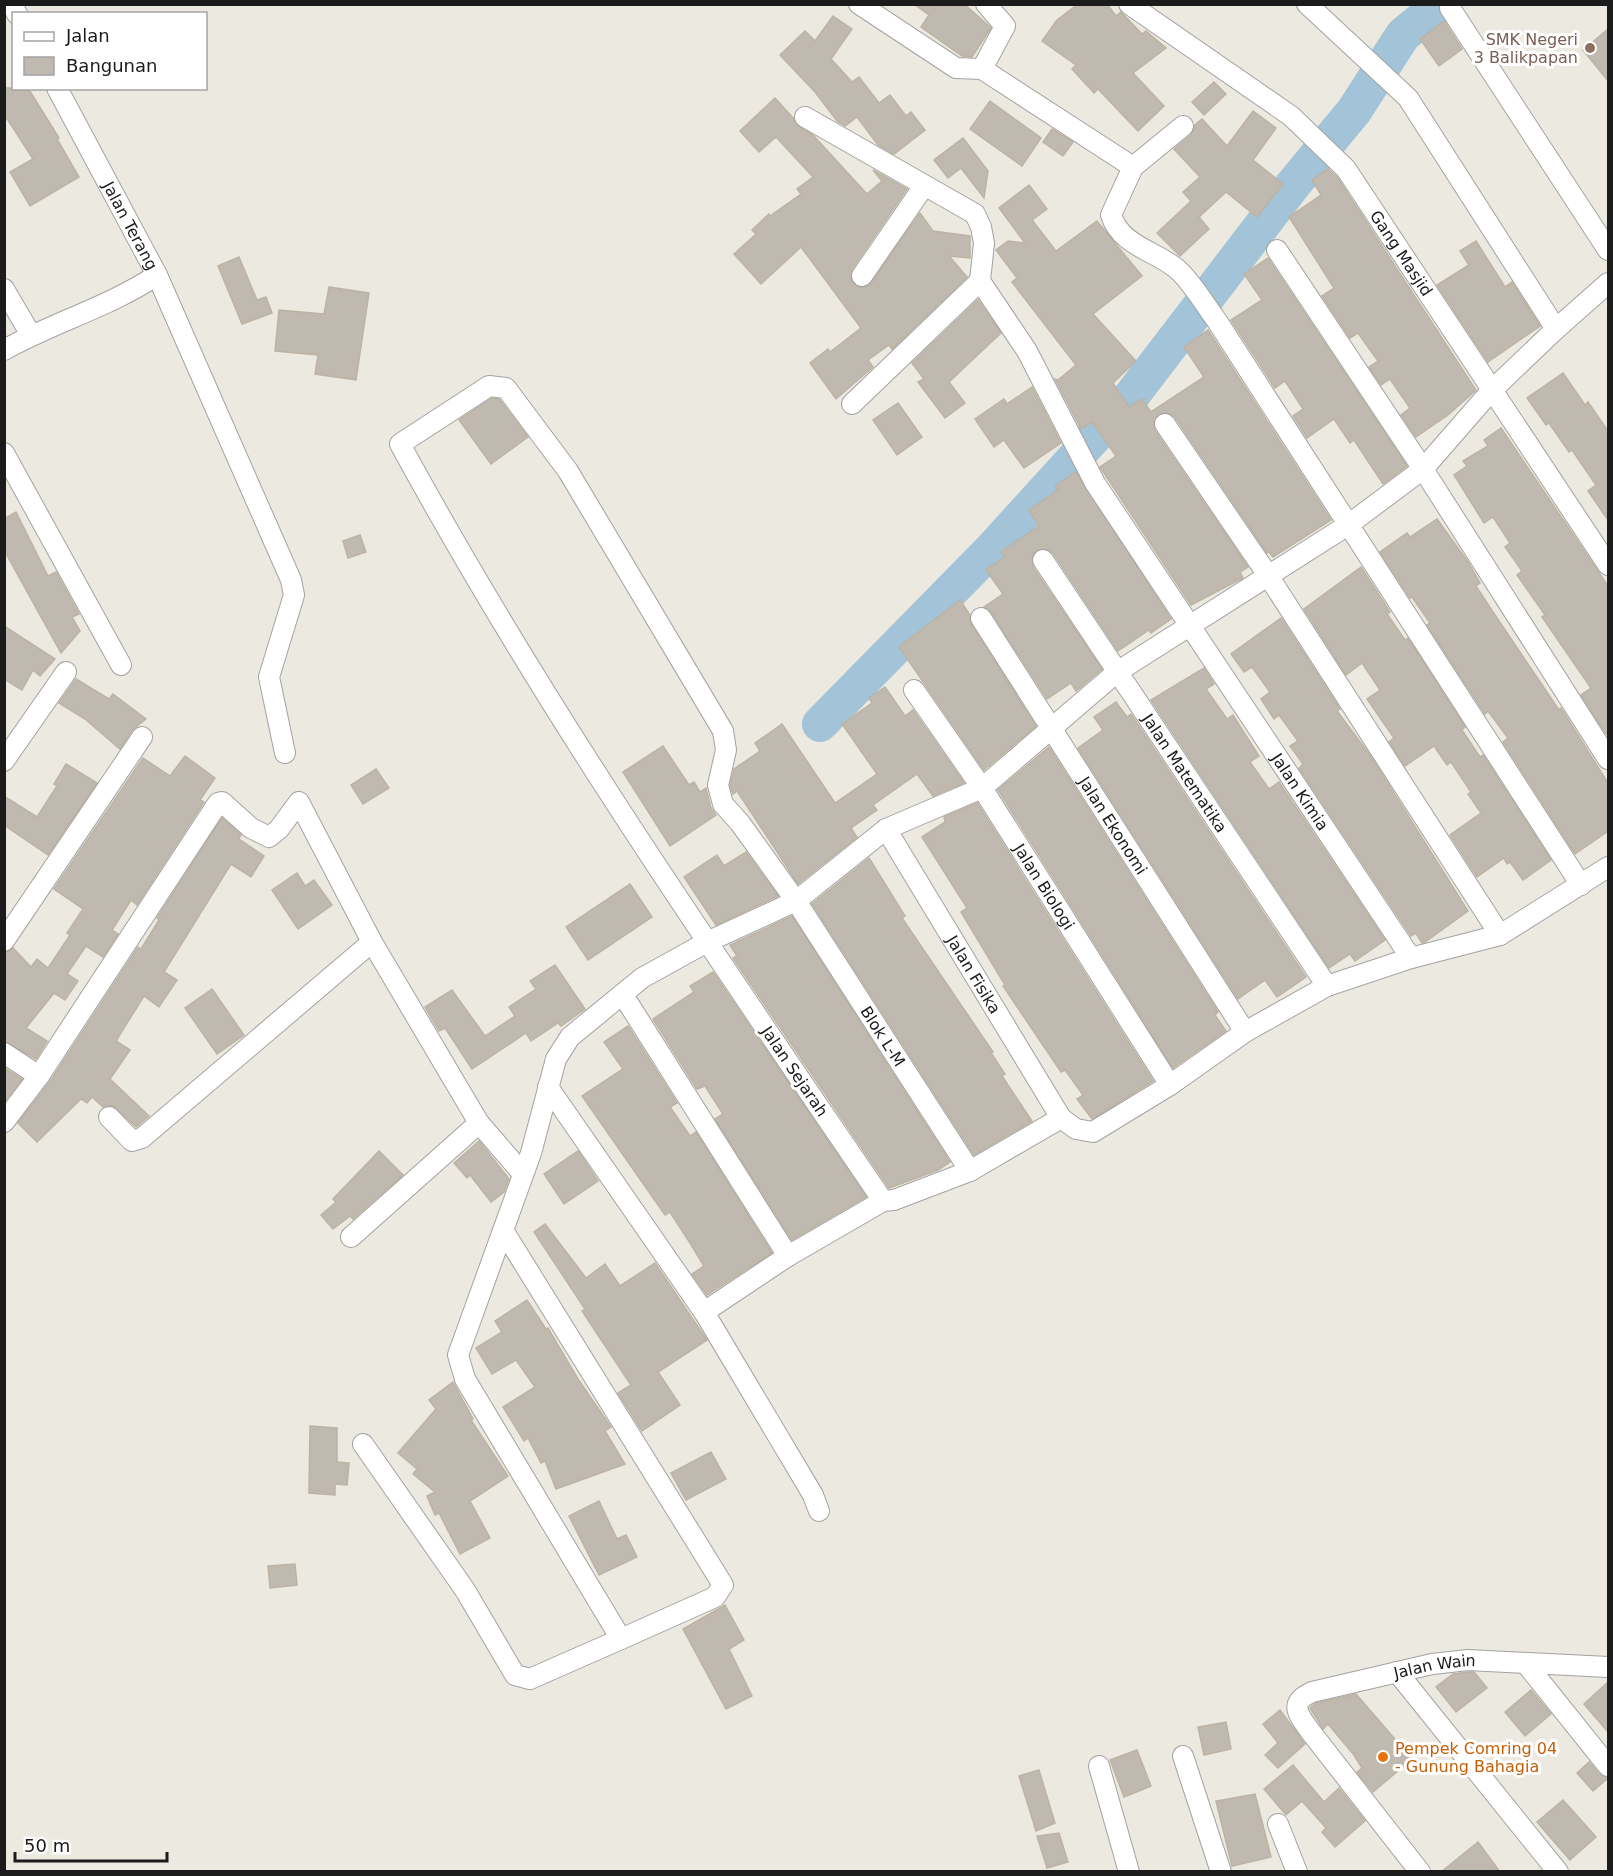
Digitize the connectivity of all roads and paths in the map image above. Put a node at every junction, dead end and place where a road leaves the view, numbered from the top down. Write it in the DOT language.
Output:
graph roads {
  1 [pos="860,4"];
  2 [pos="986,4"];
  3 [pos="1129,4"];
  4 [pos="1307,4"];
  5 [pos="1450,8"];
  6 [pos="981,69"];
  7 [pos="58,90"];
  8 [pos="805,117"];
  9 [pos="1184,126"];
  10 [pos="1133,167"];
  11 [pos="924,186"];
  12 [pos="1277,250"];
  13 [pos="1608,250"];
  14 [pos="157,275"];
  15 [pos="862,276"];
  16 [pos="980,281"];
  17 [pos="1608,283"];
  18 [pos="4,289"];
  19 [pos="1556,328"];
  20 [pos="31,335"];
  21 [pos="4,350"];
  22 [pos="1491,391"];
  23 [pos="852,404"];
  24 [pos="1164,424"];
  25 [pos="4,453"];
  26 [pos="1423,469"];
  27 [pos="1348,525"];
  28 [pos="1043,560"];
  29 [pos="1608,565"];
  30 [pos="1267,574"];
  31 [pos="981,618"];
  32 [pos="1189,626"];
  33 [pos="121,665"];
  34 [pos="66,672"];
  35 [pos="1117,672"];
  36 [pos="914,690"];
  37 [pos="1053,730"];
  38 [pos="723,731"];
  39 [pos="142,737"];
  40 [pos="285,753"];
  41 [pos="1608,759"];
  42 [pos="4,760"];
  43 [pos="982,788"];
  44 [pos="886,829"];
  45 [pos="1608,867"];
  46 [pos="1581,885"];
  47 [pos="796,901"];
  48 [pos="1500,935"];
  49 [pos="4,941"];
  50 [pos="372,942"];
  51 [pos="707,942"];
  52 [pos="1411,958"];
  53 [pos="1327,986"];
  54 [pos="622,995"];
  55 [pos="1245,1032"];
  56 [pos="4,1053"];
  57 [pos="39,1076"];
  58 [pos="1170,1085"];
  59 [pos="548,1087"];
  60 [pos="109,1117"];
  61 [pos="1061,1118"];
  62 [pos="4,1122"];
  63 [pos="479,1123"];
  64 [pos="970,1171"];
  65 [pos="523,1174"];
  66 [pos="883,1201"];
  67 [pos="503,1230"];
  68 [pos="351,1237"];
  69 [pos="788,1256"];
  70 [pos="704,1312"];
  71 [pos="363,1444"];
  72 [pos="819,1511"];
  73 [pos="621,1639"];
  74 [pos="1527,1665"];
  75 [pos="1608,1667"];
  76 [pos="1397,1672"];
  77 [pos="1183,1756"];
  78 [pos="1098,1766"];
  79 [pos="1608,1766"];
  80 [pos="1278,1824"];
  81 [pos="1129,1872"];
  82 [pos="1221,1872"];
  83 [pos="1298,1872"];
  84 [pos="1420,1872"];
  85 [pos="1558,1872"];
  1 -- 6 [label="street"];
  2 -- 6 [label="street"];
  3 -- 22 [label="street, Gang Masjid"];
  4 -- 19 [label="street"];
  5 -- 13 [label="street"];
  6 -- 10 [label="street"];
  7 -- 14 [label="street, Jalan Terang"];
  8 -- 11 [label="street"];
  9 -- 10 [label="street"];
  10 -- 27 [label="street"];
  11 -- 15 [label="street"];
  11 -- 16 [label="street"];
  12 -- 26 [label="street"];
  14 -- 20 [label="street, Jalan Terang"];
  14 -- 40 [label="street"];
  16 -- 23 [label="street"];
  16 -- 32 [label="street, Jalan Kimia"];
  17 -- 19 [label="street"];
  18 -- 20 [label="street"];
  19 -- 22 [label="street"];
  20 -- 21 [label="street, Jalan Terang"];
  22 -- 26 [label="street"];
  22 -- 29 [label="street, Gang Masjid"];
  24 -- 30 [label="street"];
  25 -- 33 [label="street"];
  26 -- 27 [label="street"];
  26 -- 41 [label="street"];
  27 -- 30 [label="street"];
  27 -- 46 [label="street"];
  28 -- 35 [label="street, Jalan Matematika"];
  30 -- 32 [label="street"];
  30 -- 48 [label="street"];
  31 -- 37 [label="street, Jalan Ekonomi"];
  32 -- 35 [label="street"];
  32 -- 52 [label="street, Jalan Kimia"];
  34 -- 42 [label="street"];
  35 -- 37 [label="street"];
  35 -- 53 [label="street, Jalan Matematika"];
  36 -- 43 [label="street, Jalan Biologi"];
  37 -- 43 [label="street"];
  37 -- 55 [label="street, Jalan Ekonomi"];
  38 -- 47 [label="street, Blok L-M"];
  38 -- 51 [label="street, Jalan Sejarah"];
  39 -- 49 [label="street"];
  43 -- 44 [label="street"];
  43 -- 58 [label="street, Jalan Biologi"];
  44 -- 47 [label="street"];
  44 -- 61 [label="street, Jalan Fisika"];
  45 -- 46 [label="street"];
  46 -- 48 [label="street"];
  47 -- 51 [label="street"];
  47 -- 64 [label="street, Blok L-M"];
  48 -- 52 [label="street"];
  50 -- 57 [label="street"];
  50 -- 60 [label="street"];
  50 -- 63 [label="street"];
  51 -- 54 [label="street"];
  51 -- 66 [label="street, Jalan Sejarah"];
  52 -- 53 [label="street"];
  53 -- 55 [label="street"];
  54 -- 59 [label="street"];
  54 -- 69 [label="street"];
  55 -- 58 [label="street"];
  56 -- 57 [label="street"];
  57 -- 62 [label="street"];
  58 -- 61 [label="street"];
  59 -- 65 [label="street"];
  59 -- 70 [label="street"];
  61 -- 64 [label="street"];
  63 -- 65 [label="street"];
  63 -- 68 [label="street"];
  64 -- 66 [label="street"];
  65 -- 67 [label="street"];
  66 -- 69 [label="street"];
  67 -- 73 [label="street"];
  67 -- 73 [label="street"];
  69 -- 70 [label="street"];
  70 -- 72 [label="street"];
  71 -- 73 [label="street"];
  74 -- 75 [label="street, Jalan Wain"];
  74 -- 76 [label="street, Jalan Wain"];
  74 -- 79 [label="street"];
  76 -- 84 [label="street, Jalan Wain"];
  76 -- 85 [label="street"];
  77 -- 82 [label="street"];
  78 -- 81 [label="street"];
  80 -- 83 [label="street"];
}
